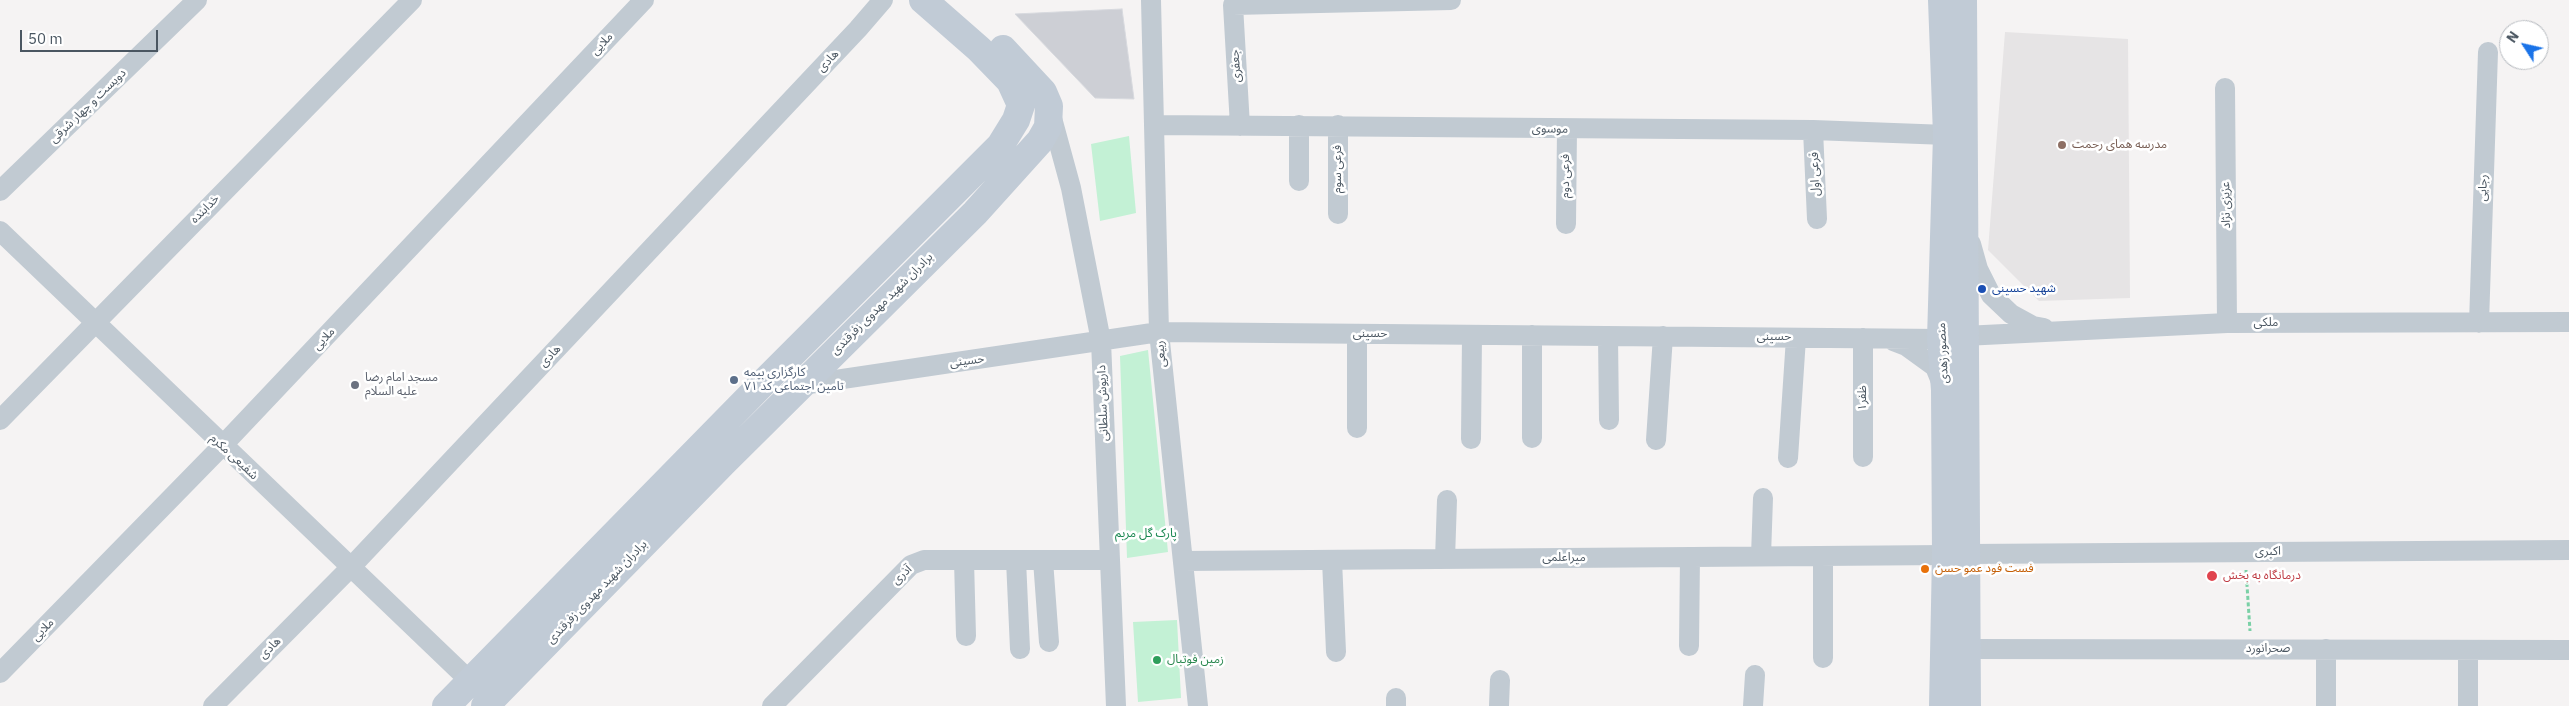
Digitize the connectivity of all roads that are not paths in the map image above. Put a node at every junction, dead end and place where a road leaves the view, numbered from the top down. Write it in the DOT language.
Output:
graph roads {
  1 [pos="197,0"];
  2 [pos="412,0"];
  3 [pos="644,0"];
  4 [pos="882,0"];
  5 [pos="923,0"];
  6 [pos="949,0"];
  7 [pos="1151,0"];
  8 [pos="1451,0"];
  9 [pos="1942,0"];
  10 [pos="1963,0"];
  11 [pos="984,44"];
  12 [pos="2488,52"];
  13 [pos="2225,88"];
  14 [pos="1049,106"];
  15 [pos="1154,124"];
  16 [pos="1299,125"];
  17 [pos="1338,125"];
  18 [pos="1240,126"];
  19 [pos="1567,129"];
  20 [pos="1813,130"];
  21 [pos="1947,135"];
  22 [pos="1299,181"];
  23 [pos="0,191"];
  24 [pos="1338,214"];
  25 [pos="1817,219"];
  26 [pos="1566,224"];
  27 [pos="1966,224"];
  28 [pos="0,231"];
  29 [pos="93,322"];
  30 [pos="2569,322"];
  31 [pos="2228,323"];
  32 [pos="2479,323"];
  33 [pos="2058,330"];
  34 [pos="1159,332"];
  35 [pos="1357,334"];
  36 [pos="1472,335"];
  37 [pos="1532,335"];
  38 [pos="1608,336"];
  39 [pos="1663,336"];
  40 [pos="1952,337"];
  41 [pos="1796,338"];
  42 [pos="1863,338"];
  43 [pos="1884,338"];
  44 [pos="1101,341"];
  45 [pos="764,382"];
  46 [pos="802,385"];
  47 [pos="1945,390"];
  48 [pos="0,420"];
  49 [pos="1609,420"];
  50 [pos="1356,428"];
  51 [pos="1532,438"];
  52 [pos="1471,439"];
  53 [pos="1656,440"];
  54 [pos="222,446"];
  55 [pos="1863,457"];
  56 [pos="1788,458"];
  57 [pos="1763,498"];
  58 [pos="1447,500"];
  59 [pos="2569,550"];
  60 [pos="1957,554"];
  61 [pos="1761,556"];
  62 [pos="1823,556"];
  63 [pos="1690,557"];
  64 [pos="1445,559"];
  65 [pos="964,560"];
  66 [pos="1016,560"];
  67 [pos="1043,560"];
  68 [pos="1110,560"];
  69 [pos="1332,560"];
  70 [pos="1183,561"];
  71 [pos="351,567"];
  72 [pos="966,636"];
  73 [pos="1049,642"];
  74 [pos="1689,646"];
  75 [pos="1020,649"];
  76 [pos="1967,649"];
  77 [pos="2326,649"];
  78 [pos="2468,650"];
  79 [pos="2569,650"];
  80 [pos="1336,652"];
  81 [pos="1823,658"];
  82 [pos="0,674"];
  83 [pos="1755,675"];
  84 [pos="1500,680"];
  85 [pos="470,681"];
  86 [pos="490,704"];
  87 [pos="213,706"];
  88 [pos="446,706"];
  89 [pos="772,706"];
  90 [pos="1116,706"];
  91 [pos="1198,706"];
  92 [pos="1499,706"];
  93 [pos="1753,706"];
  94 [pos="1943,706"];
  95 [pos="1967,706"];
  96 [pos="2326,706"];
  97 [pos="2468,706"];
  1 -- 23 [label="street, دویست و چهار شرقی"];
  2 -- 29 [label="street, خدابنده"];
  3 -- 54 [label="street, ملایی"];
  4 -- 71 [label="street, هادی"];
  5 -- 11 [label="main road"];
  6 -- 11 [label="main road"];
  7 -- 15 [label="street, ربیعی"];
  8 -- 18 [label="street, جعفری"];
  9 -- 21 [label="main road, منصور زهدی"];
  10 -- 27 [label="main road, منصور زهدی"];
  11 -- 14 [label="main road"];
  11 -- 45 [label="main road"];
  12 -- 32 [label="street, رجایی"];
  13 -- 31 [label="street, عزیزی نژاد"];
  14 -- 44 [label="street, داریوش سلطانی"];
  14 -- 46 [label="main road, برادران شهید مهدوی زفرقندی"];
  15 -- 18 [label="street, موسوی"];
  15 -- 34 [label="street, ربیعی"];
  16 -- 17 [label="street, موسوی"];
  16 -- 18 [label="street, موسوی"];
  16 -- 22 [label="street"];
  17 -- 19 [label="street, موسوی"];
  17 -- 24 [label="street, فرعی سوم"];
  19 -- 20 [label="street, موسوی"];
  19 -- 26 [label="street, فرعی دوم"];
  20 -- 21 [label="street, موسوی"];
  20 -- 25 [label="street, فرعی اول"];
  21 -- 40 [label="main road, منصور زهدی"];
  27 -- 33 [label="street"];
  27 -- 40 [label="main road, منصور زهدی"];
  28 -- 29 [label="street, شفیعی مکرم"];
  29 -- 48 [label="street, خدابنده"];
  29 -- 54 [label="street, شفیعی مکرم"];
  30 -- 32 [label="street, ملکی"];
  31 -- 32 [label="street, ملکی"];
  31 -- 33 [label="street, ملکی"];
  33 -- 40 [label="street, ملکی"];
  34 -- 35 [label="street, حسینی"];
  34 -- 44 [label="street, حسینی"];
  34 -- 70 [label="street, ربیعی"];
  35 -- 36 [label="street, حسینی"];
  35 -- 50 [label="street"];
  36 -- 37 [label="street, حسینی"];
  36 -- 52 [label="street"];
  37 -- 38 [label="street, حسینی"];
  37 -- 51 [label="street"];
  38 -- 39 [label="street, حسینی"];
  38 -- 49 [label="street"];
  39 -- 41 [label="street, حسینی"];
  39 -- 53 [label="street"];
  40 -- 43 [label="street, حسینی"];
  40 -- 47 [label="main road, منصور زهدی"];
  40 -- 60 [label="main road, منصور زهدی"];
  41 -- 42 [label="street, حسینی"];
  41 -- 56 [label="street"];
  42 -- 43 [label="street, حسینی"];
  42 -- 55 [label="street, ظفر۱"];
  43 -- 47 [label="street"];
  44 -- 46 [label="street, حسینی"];
  44 -- 68 [label="street, داریوش سلطانی"];
  45 -- 46 [label="main road"];
  45 -- 85 [label="main road"];
  46 -- 86 [label="main road, برادران شهید مهدوی زفرقندی"];
  47 -- 60 [label="main road, منصور زهدی"];
  54 -- 71 [label="street, شفیعی مکرم"];
  54 -- 82 [label="street, ملایی"];
  57 -- 61 [label="street"];
  58 -- 64 [label="street"];
  59 -- 60 [label="street, اکبری"];
  60 -- 62 [label="street, میراعلمی"];
  60 -- 76 [label="main road, منصور زهدی"];
  60 -- 94 [label="main road, منصور زهدی"];
  61 -- 62 [label="street, میراعلمی"];
  61 -- 63 [label="street, میراعلمی"];
  62 -- 81 [label="street"];
  63 -- 64 [label="street, میراعلمی"];
  63 -- 74 [label="street"];
  64 -- 69 [label="street, میراعلمی"];
  65 -- 66 [label="street, آذری"];
  65 -- 72 [label="street"];
  65 -- 89 [label="street, آذری"];
  66 -- 67 [label="street, آذری"];
  66 -- 75 [label="street"];
  67 -- 68 [label="street, آذری"];
  67 -- 73 [label="street"];
  68 -- 90 [label="street, داریوش سلطانی"];
  69 -- 70 [label="street, میراعلمی"];
  69 -- 80 [label="street"];
  70 -- 91 [label="street, ربیعی"];
  71 -- 85 [label="street, شفیعی مکرم"];
  71 -- 87 [label="street, هادی"];
  76 -- 77 [label="street, صحرانورد"];
  76 -- 95 [label="main road, منصور زهدی"];
  77 -- 78 [label="street, صحرانورد"];
  77 -- 96 [label="street"];
  78 -- 79 [label="street, صحرانورد"];
  78 -- 97 [label="street"];
  83 -- 93 [label="street"];
  84 -- 92 [label="street"];
  85 -- 86 [label="main road"];
  85 -- 88 [label="main road"];
}
